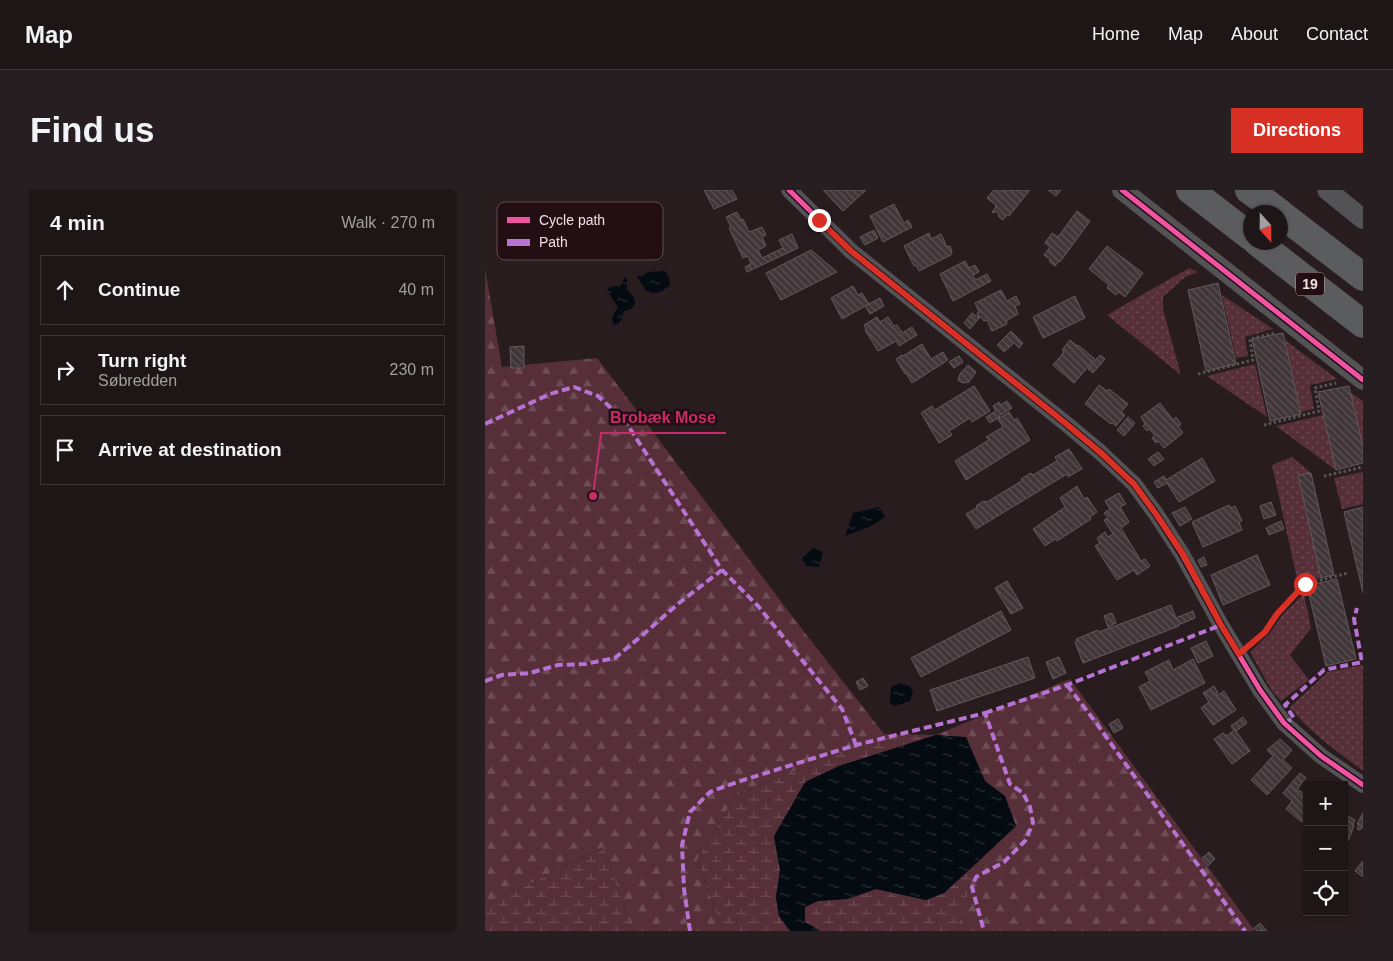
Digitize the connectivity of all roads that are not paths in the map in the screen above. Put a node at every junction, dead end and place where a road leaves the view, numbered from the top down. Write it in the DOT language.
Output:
graph roads {
  1 [pos="789,190"];
  2 [pos="1122,190"];
  3 [pos="1190,190"];
  4 [pos="1249,190"];
  5 [pos="1327,190"];
  6 [pos="1269,205"];
  7 [pos="1288,219"];
  8 [pos="1363,219"];
  9 [pos="1243,232"];
  10 [pos="1267,250"];
  11 [pos="1363,277"];
  12 [pos="1363,324"];
  13 [pos="1357,375"];
  14 [pos="1363,785"];
  1 -- 14 [label="street"];
  2 -- 13 [label="street"];
  3 -- 9 [label="highway"];
  4 -- 6 [label="highway, 19"];
  5 -- 8 [label="street"];
  7 -- 11 [label="highway, 19"];
  10 -- 12 [label="highway, 19"];
}
